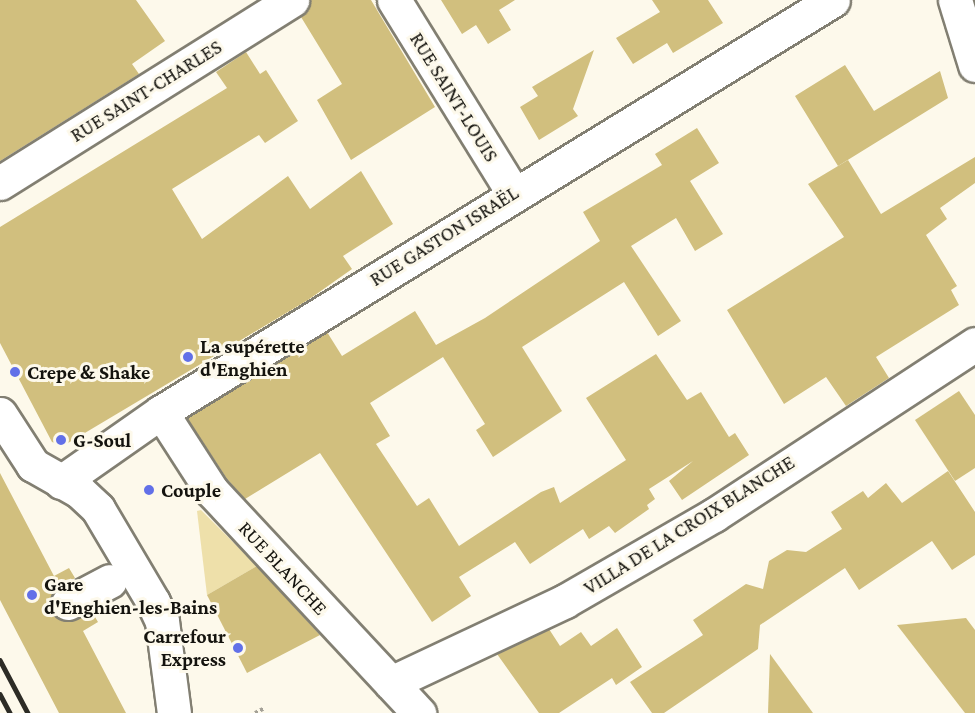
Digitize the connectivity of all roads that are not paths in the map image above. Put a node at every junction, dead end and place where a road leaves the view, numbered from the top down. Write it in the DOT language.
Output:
graph roads {
  1 [pos="292,0"];
  2 [pos="394,0"];
  3 [pos="833,0"];
  4 [pos="955,0"];
  5 [pos="975,65"];
  6 [pos="0,183"];
  7 [pos="513,193"];
  8 [pos="975,344"];
  9 [pos="161,412"];
  10 [pos="0,414"];
  11 [pos="61,482"];
  12 [pos="110,581"];
  13 [pos="68,603"];
  14 [pos="391,683"];
  15 [pos="158,713"];
  16 [pos="174,713"];
  17 [pos="419,713"];
  1 -- 6 [label="street, RUE SAINT-CHARLES"];
  2 -- 7 [label="street, RUE SAINT-LOUIS"];
  3 -- 7 [label="street, RUE GASTON ISRAËL"];
  4 -- 5 [label="street"];
  7 -- 9 [label="street, RUE GASTON ISRAËL"];
  8 -- 14 [label="street, VILLA DE LA CROIX BLANCHE"];
  9 -- 11 [label="street, RUE GASTON ISRAËL"];
  9 -- 14 [label="street, RUE BLANCHE"];
  10 -- 11 [label="street"];
  11 -- 15 [label="street"];
  11 -- 16 [label="street"];
  12 -- 13 [label="street"];
  14 -- 17 [label="street, RUE BLANCHE"];
}
